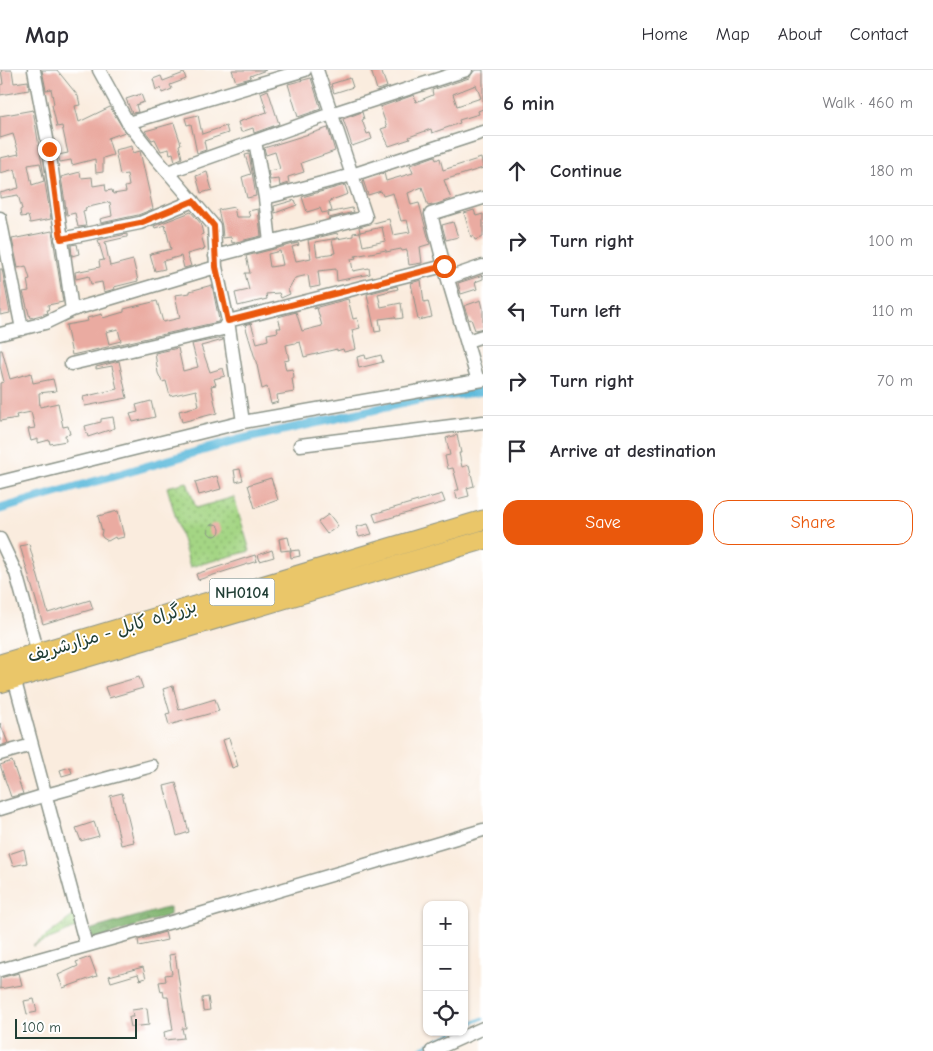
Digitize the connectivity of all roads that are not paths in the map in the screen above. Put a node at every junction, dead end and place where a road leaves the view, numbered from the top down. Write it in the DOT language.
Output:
graph roads {
  1 [pos="34,70"];
  2 [pos="99,70"];
  3 [pos="305,70"];
  4 [pos="317,70"];
  5 [pos="466,70"];
  6 [pos="331,114"];
  7 [pos="128,123"];
  8 [pos="483,132"];
  9 [pos="255,141"];
  10 [pos="168,172"];
  11 [pos="352,174"];
  12 [pos="265,198"];
  13 [pos="483,198"];
  14 [pos="193,201"];
  15 [pos="0,218"];
  16 [pos="61,239"];
  17 [pos="270,242"];
  18 [pos="216,261"];
  19 [pos="483,266"];
  20 [pos="446,272"];
  21 [pos="72,310"];
  22 [pos="228,321"];
  23 [pos="22,329"];
  24 [pos="0,334"];
  25 [pos="483,336"];
  26 [pos="467,341"];
  27 [pos="71,364"];
  28 [pos="481,380"];
  29 [pos="242,422"];
  30 [pos="483,422"];
  31 [pos="300,445"];
  32 [pos="0,482"];
  33 [pos="483,520"];
  34 [pos="483,540"];
  35 [pos="1,543"];
  36 [pos="38,653"];
  37 [pos="0,664"];
  38 [pos="7,680"];
  39 [pos="32,745"];
  40 [pos="0,754"];
  41 [pos="152,766"];
  42 [pos="46,795"];
  43 [pos="0,809"];
  44 [pos="483,830"];
  45 [pos="86,945"];
  46 [pos="0,970"];
  47 [pos="483,1028"];
  48 [pos="432,1051"];
  1 -- 16 [label="street"];
  2 -- 7 [label="street"];
  3 -- 7 [label="street"];
  4 -- 6 [label="street"];
  5 -- 6 [label="street"];
  6 -- 9 [label="street"];
  6 -- 11 [label="street"];
  7 -- 10 [label="street"];
  8 -- 11 [label="street"];
  9 -- 10 [label="street"];
  9 -- 12 [label="street"];
  10 -- 14 [label="street"];
  11 -- 12 [label="street"];
  11 -- 17 [label="street"];
  12 -- 17 [label="street"];
  13 -- 20 [label="street"];
  14 -- 16 [label="street"];
  14 -- 18 [label="street"];
  15 -- 23 [label="street"];
  16 -- 21 [label="street"];
  17 -- 18 [label="street"];
  18 -- 21 [label="street"];
  18 -- 22 [label="street"];
  19 -- 20 [label="street"];
  20 -- 22 [label="street"];
  20 -- 26 [label="street"];
  21 -- 23 [label="street"];
  22 -- 27 [label="street"];
  22 -- 29 [label="street"];
  23 -- 24 [label="street"];
  25 -- 26 [label="street"];
  26 -- 28 [label="street"];
  28 -- 29 [label="street"];
  29 -- 32 [label="street"];
  30 -- 31 [label="street"];
  33 -- 36 [label="highway, بزرگراه کابل - مزارشریف / NH0104"];
  34 -- 38 [label="highway, بزرگراه کابل - مزارشریف / NH0104"];
  35 -- 36 [label="street"];
  36 -- 37 [label="highway, بزرگراه کابل - مزارشریف / NH0104"];
  38 -- 39 [label="street"];
  39 -- 40 [label="street"];
  39 -- 42 [label="street"];
  41 -- 42 [label="street"];
  42 -- 43 [label="street"];
  42 -- 45 [label="street"];
  44 -- 45 [label="street"];
  45 -- 46 [label="street"];
  47 -- 48 [label="street"];
}
